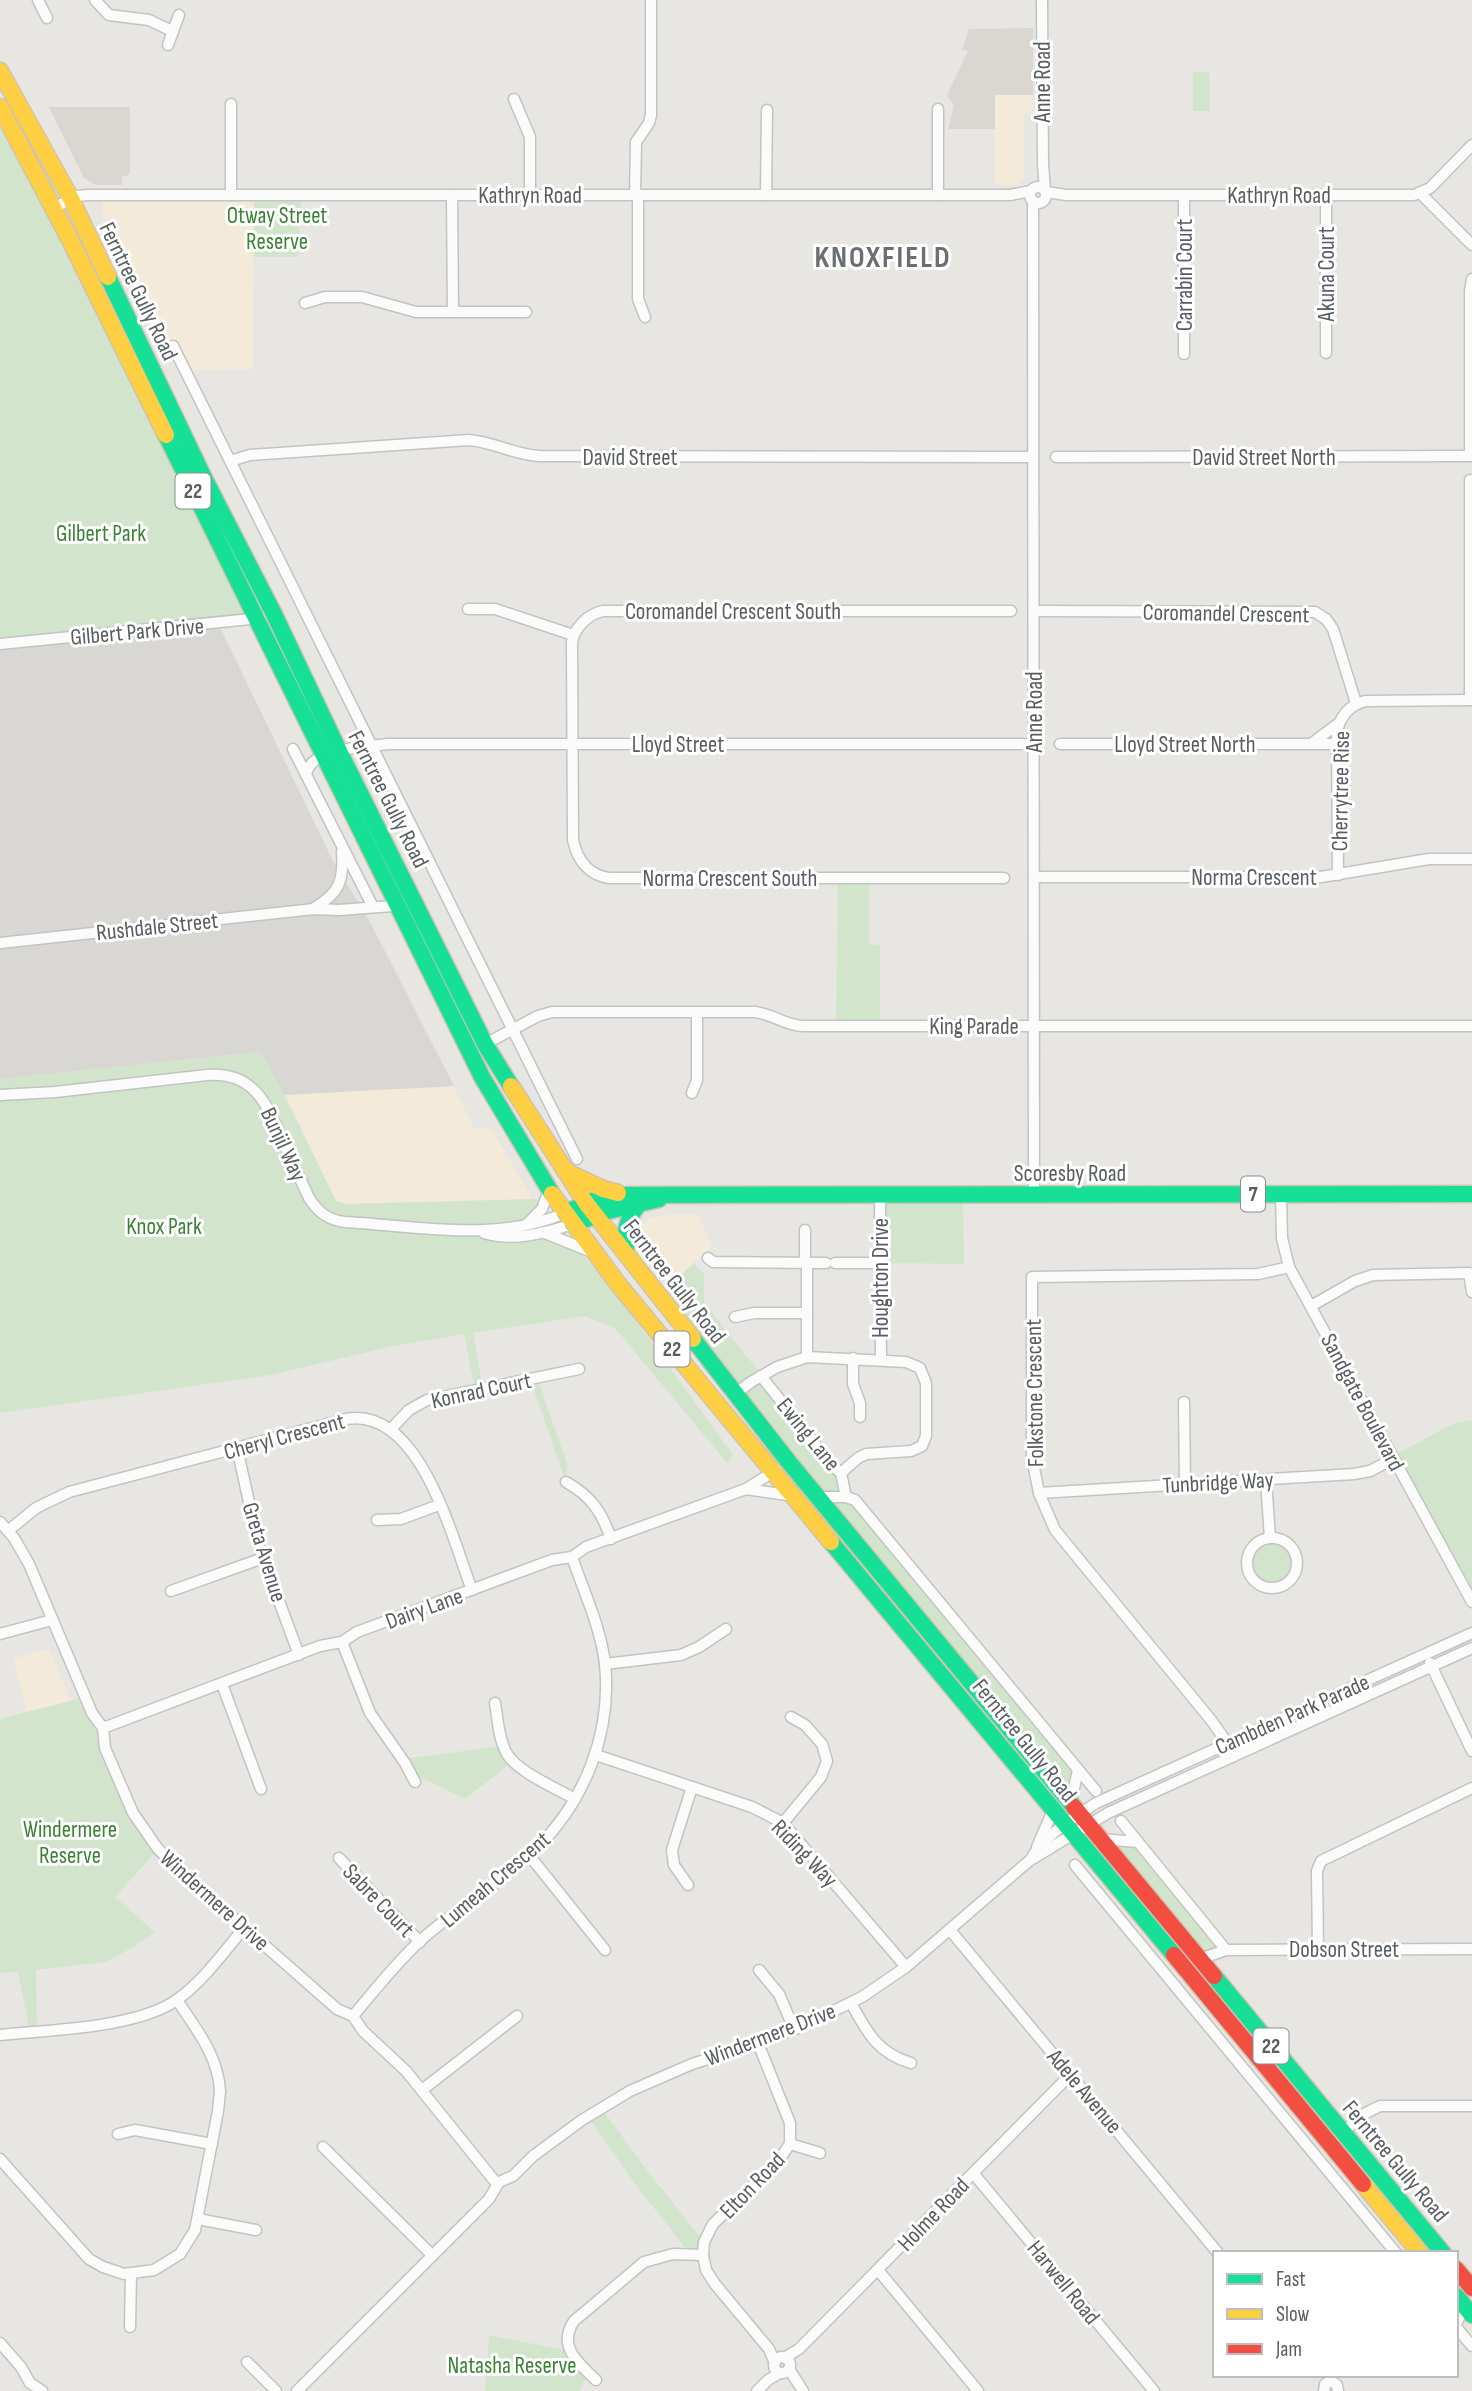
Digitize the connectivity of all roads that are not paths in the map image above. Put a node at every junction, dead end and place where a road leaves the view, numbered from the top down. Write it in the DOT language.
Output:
graph roads {
  1 [pos="38,0"];
  2 [pos="95,0"];
  3 [pos="651,0"];
  4 [pos="1042,0"];
  5 [pos="179,15"];
  6 [pos="47,18"];
  7 [pos="172,31"];
  8 [pos="167,45"];
  9 [pos="0,71"];
  10 [pos="514,99"];
  11 [pos="231,104"];
  12 [pos="0,107"];
  13 [pos="938,109"];
  14 [pos="767,110"];
  15 [pos="1472,145"];
  16 [pos="1420,193"];
  17 [pos="230,195"];
  18 [pos="452,195"];
  19 [pos="530,195"];
  20 [pos="637,195"];
  21 [pos="766,195"];
  22 [pos="938,195"];
  23 [pos="1184,195"];
  24 [pos="1326,195"];
  25 [pos="1038,196"];
  26 [pos="71,200"];
  27 [pos="54,208"];
  28 [pos="1472,245"];
  29 [pos="1472,279"];
  30 [pos="305,303"];
  31 [pos="453,312"];
  32 [pos="526,312"];
  33 [pos="645,317"];
  34 [pos="173,346"];
  35 [pos="1326,353"];
  36 [pos="1184,354"];
  37 [pos="144,355"];
  38 [pos="129,362"];
  39 [pos="1471,456"];
  40 [pos="1034,457"];
  41 [pos="1056,457"];
  42 [pos="230,461"];
  43 [pos="1470,480"];
  44 [pos="468,609"];
  45 [pos="1011,611"];
  46 [pos="1034,611"];
  47 [pos="273,612"];
  48 [pos="257,620"];
  49 [pos="573,635"];
  50 [pos="0,644"];
  51 [pos="1471,700"];
  52 [pos="1356,703"];
  53 [pos="1339,723"];
  54 [pos="572,744"];
  55 [pos="1034,744"];
  56 [pos="1060,744"];
  57 [pos="1310,744"];
  58 [pos="1337,744"];
  59 [pos="372,746"];
  60 [pos="293,749"];
  61 [pos="331,753"];
  62 [pos="306,775"];
  63 [pos="341,848"];
  64 [pos="1472,859"];
  65 [pos="1338,875"];
  66 [pos="1034,877"];
  67 [pos="1004,878"];
  68 [pos="413,897"];
  69 [pos="397,905"];
  70 [pos="373,907"];
  71 [pos="314,909"];
  72 [pos="0,943"];
  73 [pos="697,1013"];
  74 [pos="1034,1026"];
  75 [pos="1472,1026"];
  76 [pos="512,1030"];
  77 [pos="485,1044"];
  78 [pos="692,1093"];
  79 [pos="0,1095"];
  80 [pos="577,1159"];
  81 [pos="565,1171"];
  82 [pos="549,1190"];
  83 [pos="621,1194"];
  84 [pos="1281,1194"];
  85 [pos="1472,1194"];
  86 [pos="1034,1195"];
  87 [pos="668,1196"];
  88 [pos="880,1196"];
  89 [pos="638,1205"];
  90 [pos="591,1209"];
  91 [pos="569,1218"];
  92 [pos="527,1225"];
  93 [pos="805,1230"];
  94 [pos="477,1231"];
  95 [pos="544,1233"];
  96 [pos="593,1252"];
  97 [pos="626,1253"];
  98 [pos="708,1258"];
  99 [pos="806,1263"];
  100 [pos="880,1264"];
  101 [pos="1289,1267"];
  102 [pos="1472,1292"];
  103 [pos="1311,1306"];
  104 [pos="807,1313"];
  105 [pos="735,1317"];
  106 [pos="807,1357"];
  107 [pos="853,1358"];
  108 [pos="881,1360"];
  109 [pos="579,1369"];
  110 [pos="761,1376"];
  111 [pos="735,1394"];
  112 [pos="1184,1402"];
  113 [pos="860,1417"];
  114 [pos="391,1429"];
  115 [pos="237,1448"];
  116 [pos="1393,1459"];
  117 [pos="788,1461"];
  118 [pos="774,1472"];
  119 [pos="841,1473"];
  120 [pos="1266,1480"];
  121 [pos="566,1482"];
  122 [pos="1185,1484"];
  123 [pos="746,1489"];
  124 [pos="1039,1493"];
  125 [pos="794,1497"];
  126 [pos="817,1497"];
  127 [pos="846,1497"];
  128 [pos="439,1505"];
  129 [pos="377,1520"];
  130 [pos="0,1522"];
  131 [pos="9,1530"];
  132 [pos="1270,1538"];
  133 [pos="611,1539"];
  134 [pos="263,1558"];
  135 [pos="572,1558"];
  136 [pos="472,1590"];
  137 [pos="171,1591"];
  138 [pos="1472,1602"];
  139 [pos="52,1620"];
  140 [pos="726,1629"];
  141 [pos="1472,1633"];
  142 [pos="0,1634"];
  143 [pos="342,1642"];
  144 [pos="1472,1648"];
  145 [pos="1426,1654"];
  146 [pos="299,1655"];
  147 [pos="605,1664"];
  148 [pos="1432,1667"];
  149 [pos="222,1684"];
  150 [pos="495,1703"];
  151 [pos="791,1717"];
  152 [pos="103,1728"];
  153 [pos="1226,1743"];
  154 [pos="1472,1751"];
  155 [pos="596,1755"];
  156 [pos="1232,1757"];
  157 [pos="1078,1770"];
  158 [pos="415,1782"];
  159 [pos="692,1787"];
  160 [pos="1472,1788"];
  161 [pos="261,1789"];
  162 [pos="1096,1791"];
  163 [pos="1111,1796"];
  164 [pos="575,1799"];
  165 [pos="1051,1807"];
  166 [pos="1119,1808"];
  167 [pos="1080,1813"];
  168 [pos="1121,1821"];
  169 [pos="783,1823"];
  170 [pos="1070,1830"];
  171 [pos="1100,1839"];
  172 [pos="1138,1842"];
  173 [pos="1035,1850"];
  174 [pos="1088,1852"];
  175 [pos="528,1855"];
  176 [pos="339,1857"];
  177 [pos="1030,1861"];
  178 [pos="1075,1865"];
  179 [pos="1086,1879"];
  180 [pos="688,1885"];
  181 [pos="244,1928"];
  182 [pos="950,1930"];
  183 [pos="419,1942"];
  184 [pos="1318,1949"];
  185 [pos="1472,1949"];
  186 [pos="605,1950"];
  187 [pos="1221,1952"];
  188 [pos="1200,1959"];
  189 [pos="906,1967"];
  190 [pos="759,1970"];
  191 [pos="1212,1974"];
  192 [pos="177,2000"];
  193 [pos="851,2003"];
  194 [pos="517,2016"];
  195 [pos="353,2017"];
  196 [pos="794,2029"];
  197 [pos="0,2035"];
  198 [pos="758,2043"];
  199 [pos="911,2063"];
  200 [pos="1071,2074"];
  201 [pos="422,2090"];
  202 [pos="1472,2106"];
  203 [pos="1343,2132"];
  204 [pos="118,2134"];
  205 [pos="212,2144"];
  206 [pos="790,2144"];
  207 [pos="323,2147"];
  208 [pos="820,2153"];
  209 [pos="0,2159"];
  210 [pos="973,2173"];
  211 [pos="496,2185"];
  212 [pos="198,2219"];
  213 [pos="256,2230"];
  214 [pos="1216,2251"];
  215 [pos="1394,2251"];
  216 [pos="1418,2251"];
  217 [pos="1441,2251"];
  218 [pos="432,2255"];
  219 [pos="703,2255"];
  220 [pos="878,2270"];
  221 [pos="1458,2271"];
  222 [pos="131,2274"];
  223 [pos="1472,2288"];
  224 [pos="130,2327"];
  225 [pos="1458,2328"];
  226 [pos="0,2343"];
  227 [pos="1472,2346"];
  228 [pos="247,2362"];
  229 [pos="782,2366"];
  230 [pos="596,2380"];
  231 [pos="30,2383"];
  232 [pos="19,2391"];
  233 [pos="43,2391"];
  234 [pos="276,2391"];
  235 [pos="297,2391"];
  236 [pos="757,2391"];
  237 [pos="803,2391"];
  238 [pos="978,2391"];
  239 [pos="1154,2391"];
  1 -- 6 [label="street"];
  2 -- 7 [label="street"];
  3 -- 20 [label="street"];
  4 -- 25 [label="street, Anne Road"];
  5 -- 7 [label="street"];
  7 -- 8 [label="street"];
  9 -- 26 [label="main road, Ferntree Gully Road / 22"];
  10 -- 19 [label="street"];
  11 -- 17 [label="street"];
  12 -- 27 [label="main road, Ferntree Gully Road / 22"];
  13 -- 22 [label="street"];
  14 -- 21 [label="street"];
  15 -- 16 [label="street"];
  16 -- 24 [label="street, Kathryn Road"];
  16 -- 28 [label="street"];
  17 -- 18 [label="street, Kathryn Road"];
  17 -- 26 [label="street, Kathryn Road"];
  18 -- 19 [label="street, Kathryn Road"];
  18 -- 31 [label="street"];
  19 -- 20 [label="street, Kathryn Road"];
  20 -- 21 [label="street, Kathryn Road"];
  20 -- 33 [label="street"];
  21 -- 22 [label="street, Kathryn Road"];
  22 -- 25 [label="street, Kathryn Road"];
  23 -- 24 [label="street, Kathryn Road"];
  23 -- 25 [label="street, Kathryn Road"];
  23 -- 36 [label="street, Carrabin Court"];
  24 -- 35 [label="street, Akuna Court"];
  25 -- 40 [label="street, Anne Road"];
  26 -- 27 [label="street, Kathryn Road"];
  26 -- 37 [label="main road, Ferntree Gully Road / 22"];
  27 -- 38 [label="main road, Ferntree Gully Road / 22"];
  29 -- 39 [label="street"];
  30 -- 31 [label="street"];
  31 -- 32 [label="street"];
  34 -- 42 [label="street, Ferntree Gully Road"];
  37 -- 38 [label="main road"];
  37 -- 47 [label="main road, Ferntree Gully Road / 22"];
  38 -- 48 [label="main road, Ferntree Gully Road / 22"];
  39 -- 41 [label="street, David Street North"];
  40 -- 42 [label="street, David Street"];
  40 -- 46 [label="street, Anne Road"];
  42 -- 59 [label="street, Ferntree Gully Road"];
  43 -- 51 [label="street"];
  44 -- 49 [label="street"];
  45 -- 49 [label="street, Coromandel Crescent South"];
  46 -- 52 [label="street, Coromandel Crescent"];
  46 -- 55 [label="street, Anne Road"];
  47 -- 48 [label="street, Gilbert Park Drive"];
  47 -- 61 [label="main road, Ferntree Gully Road / 22"];
  48 -- 50 [label="street, Gilbert Park Drive"];
  48 -- 61 [label="main road, Ferntree Gully Road / 22"];
  49 -- 54 [label="street"];
  51 -- 52 [label="street, Cherrytree Rise"];
  52 -- 53 [label="street, Cherrytree Rise"];
  53 -- 57 [label="street"];
  53 -- 58 [label="street, Cherrytree Rise"];
  54 -- 55 [label="street, Lloyd Street"];
  54 -- 59 [label="street, Lloyd Street"];
  54 -- 67 [label="street, Norma Crescent South"];
  55 -- 66 [label="street, Anne Road"];
  56 -- 57 [label="street, Lloyd Street North"];
  57 -- 58 [label="street, Lloyd Street North"];
  58 -- 65 [label="street, Cherrytree Rise"];
  59 -- 61 [label="street, Lloyd Street"];
  59 -- 76 [label="street, Ferntree Gully Road"];
  60 -- 62 [label="street"];
  61 -- 62 [label="street, Ferntree Gully Road"];
  61 -- 68 [label="main road, Ferntree Gully Road / 22"];
  61 -- 69 [label="main road, Ferntree Gully Road / 22"];
  62 -- 63 [label="street"];
  63 -- 70 [label="street"];
  63 -- 71 [label="street"];
  64 -- 65 [label="street, Norma Crescent"];
  65 -- 66 [label="street, Norma Crescent"];
  66 -- 74 [label="street, Anne Road"];
  68 -- 69 [label="street, Rushdale Street"];
  68 -- 77 [label="main road, Ferntree Gully Road / 22"];
  69 -- 70 [label="street, Rushdale Street"];
  69 -- 82 [label="main road, Ferntree Gully Road / 22"];
  70 -- 71 [label="street, Rushdale Street"];
  71 -- 72 [label="street, Rushdale Street"];
  73 -- 74 [label="street, King Parade"];
  73 -- 76 [label="street, King Parade"];
  73 -- 78 [label="street"];
  74 -- 75 [label="street, King Parade"];
  74 -- 86 [label="street, Anne Road"];
  76 -- 77 [label="street, King Parade"];
  76 -- 80 [label="street, Ferntree Gully Road"];
  77 -- 81 [label="main road, Ferntree Gully Road / 22"];
  79 -- 94 [label="street, Bunjil Way"];
  81 -- 83 [label="main road"];
  81 -- 90 [label="main road, Ferntree Gully Road / 22"];
  82 -- 91 [label="main road, Ferntree Gully Road / 22"];
  82 -- 92 [label="street"];
  83 -- 87 [label="main road, Scoresby Road / 7"];
  83 -- 90 [label="main road, Scoresby Road / 7"];
  84 -- 85 [label="main road, Scoresby Road / 7"];
  84 -- 86 [label="main road, Scoresby Road / 7"];
  84 -- 101 [label="street, Sandgate Boulevard"];
  86 -- 88 [label="main road, Scoresby Road / 7"];
  87 -- 88 [label="main road, Scoresby Road / 7"];
  87 -- 89 [label="main road, Scoresby Road / 7"];
  88 -- 100 [label="street, Houghton Drive"];
  89 -- 90 [label="main road, Scoresby Road / 7"];
  89 -- 97 [label="main road"];
  90 -- 91 [label="main road, 7"];
  90 -- 97 [label="main road, Ferntree Gully Road / 22"];
  91 -- 92 [label="street, Bunjil Way"];
  91 -- 95 [label="street, Bunjil Way"];
  91 -- 96 [label="main road, Ferntree Gully Road / 22"];
  92 -- 94 [label="street, Bunjil Way"];
  93 -- 99 [label="street"];
  94 -- 95 [label="street, Bunjil Way"];
  95 -- 96 [label="street"];
  96 -- 118 [label="main road, Ferntree Gully Road / 22"];
  97 -- 111 [label="main road, Ferntree Gully Road / 22"];
  98 -- 99 [label="street"];
  99 -- 100 [label="street"];
  99 -- 104 [label="street"];
  100 -- 108 [label="street, Houghton Drive"];
  101 -- 103 [label="street, Sandgate Boulevard"];
  101 -- 124 [label="street, Folkstone Crescent"];
  102 -- 103 [label="street"];
  103 -- 116 [label="street, Sandgate Boulevard"];
  104 -- 105 [label="street"];
  104 -- 106 [label="street"];
  106 -- 107 [label="street"];
  106 -- 110 [label="street"];
  107 -- 108 [label="street"];
  107 -- 113 [label="street"];
  108 -- 119 [label="street"];
  109 -- 114 [label="street, Konrad Court"];
  110 -- 111 [label="street"];
  110 -- 119 [label="street, Ewing Lane"];
  111 -- 117 [label="main road, Ferntree Gully Road / 22"];
  112 -- 122 [label="street"];
  114 -- 115 [label="street, Cheryl Crescent"];
  114 -- 128 [label="street"];
  115 -- 131 [label="street, Cheryl Crescent"];
  115 -- 134 [label="street, Greta Avenue"];
  116 -- 120 [label="street, Tunbridge Way"];
  116 -- 138 [label="street, Sandgate Boulevard"];
  117 -- 118 [label="street, Dairy Lane"];
  117 -- 126 [label="main road, Ferntree Gully Road / 22"];
  118 -- 123 [label="street, Dairy Lane"];
  118 -- 125 [label="main road, Ferntree Gully Road / 22"];
  119 -- 127 [label="street, Ewing Lane"];
  120 -- 122 [label="street, Tunbridge Way"];
  120 -- 132 [label="street"];
  121 -- 133 [label="street"];
  122 -- 124 [label="street, Tunbridge Way"];
  123 -- 125 [label="street, Dairy Lane"];
  123 -- 133 [label="street, Dairy Lane"];
  124 -- 153 [label="street, Folkstone Crescent"];
  125 -- 165 [label="main road, Ferntree Gully Road / 22"];
  126 -- 127 [label="street"];
  126 -- 167 [label="main road, Ferntree Gully Road / 22"];
  127 -- 157 [label="street, Ferntree Gully Road"];
  128 -- 129 [label="street"];
  128 -- 136 [label="street"];
  130 -- 131 [label="street, Windermere Drive"];
  131 -- 139 [label="street, Windermere Drive"];
  132 -- 132 [label="street"];
  133 -- 135 [label="street, Dairy Lane"];
  134 -- 137 [label="street"];
  134 -- 146 [label="street, Greta Avenue"];
  135 -- 136 [label="street, Dairy Lane"];
  135 -- 147 [label="street, Lumeah Crescent"];
  136 -- 143 [label="street, Dairy Lane"];
  139 -- 142 [label="street"];
  139 -- 152 [label="street, Windermere Drive"];
  140 -- 147 [label="street"];
  141 -- 145 [label="street, Cambden Park Parade"];
  143 -- 146 [label="street, Dairy Lane"];
  143 -- 158 [label="street"];
  144 -- 148 [label="street, Cambden Park Parade"];
  145 -- 148 [label="street"];
  145 -- 153 [label="street, Cambden Park Parade"];
  146 -- 149 [label="street, Dairy Lane"];
  147 -- 155 [label="street, Lumeah Crescent"];
  148 -- 154 [label="street"];
  148 -- 156 [label="street, Cambden Park Parade"];
  149 -- 152 [label="street, Dairy Lane"];
  149 -- 161 [label="street"];
  150 -- 164 [label="street"];
  151 -- 169 [label="street"];
  152 -- 181 [label="street, Windermere Drive"];
  153 -- 156 [label="street, Folkstone Crescent"];
  153 -- 163 [label="street, Cambden Park Parade"];
  155 -- 159 [label="street, Riding Way"];
  155 -- 164 [label="street, Lumeah Crescent"];
  156 -- 166 [label="street, Cambden Park Parade"];
  157 -- 162 [label="street"];
  157 -- 167 [label="street, Ferntree Gully Road"];
  159 -- 169 [label="street, Riding Way"];
  159 -- 180 [label="street"];
  160 -- 184 [label="street"];
  163 -- 166 [label="street"];
  163 -- 167 [label="street, Cambden Park Parade"];
  164 -- 175 [label="street, Lumeah Crescent"];
  165 -- 170 [label="main road, Ferntree Gully Road / 22"];
  165 -- 173 [label="street, Windermere Drive"];
  166 -- 167 [label="street, Cambden Park Parade"];
  167 -- 170 [label="street"];
  167 -- 171 [label="main road, Ferntree Gully Road / 22"];
  168 -- 172 [label="street"];
  169 -- 189 [label="street, Riding Way"];
  170 -- 173 [label="street, Windermere Drive"];
  170 -- 174 [label="main road, Ferntree Gully Road / 22"];
  170 -- 177 [label="street, Windermere Drive"];
  171 -- 172 [label="street"];
  171 -- 188 [label="main road, Ferntree Gully Road / 22"];
  172 -- 187 [label="street"];
  173 -- 177 [label="street, Windermere Drive"];
  174 -- 179 [label="street"];
  174 -- 216 [label="main road, Ferntree Gully Road / 22"];
  175 -- 183 [label="street, Lumeah Crescent"];
  175 -- 186 [label="street"];
  176 -- 183 [label="street, Sabre Court"];
  177 -- 182 [label="street, Windermere Drive"];
  178 -- 179 [label="street"];
  179 -- 215 [label="street"];
  181 -- 192 [label="street"];
  181 -- 195 [label="street, Windermere Drive"];
  182 -- 189 [label="street, Windermere Drive"];
  182 -- 200 [label="street, Adele Avenue"];
  183 -- 195 [label="street, Lumeah Crescent"];
  184 -- 185 [label="street, Dobson Street"];
  184 -- 187 [label="street, Dobson Street"];
  187 -- 188 [label="street, Dobson Street"];
  187 -- 191 [label="street"];
  188 -- 191 [label="main road, Ferntree Gully Road / 22"];
  189 -- 193 [label="street, Windermere Drive"];
  190 -- 196 [label="street"];
  191 -- 203 [label="main road, Ferntree Gully Road / 22"];
  192 -- 197 [label="street"];
  192 -- 205 [label="street"];
  193 -- 196 [label="street, Windermere Drive"];
  193 -- 199 [label="street"];
  194 -- 201 [label="street"];
  195 -- 201 [label="street, Windermere Drive"];
  196 -- 198 [label="street, Windermere Drive"];
  198 -- 206 [label="street, Elton Road"];
  198 -- 211 [label="street, Windermere Drive"];
  200 -- 210 [label="street, Holme Road"];
  200 -- 214 [label="street, Adele Avenue"];
  201 -- 211 [label="street, Windermere Drive"];
  202 -- 203 [label="street"];
  203 -- 217 [label="main road, Ferntree Gully Road / 22"];
  204 -- 205 [label="street"];
  205 -- 212 [label="street"];
  206 -- 208 [label="street"];
  206 -- 219 [label="street, Elton Road"];
  207 -- 218 [label="street"];
  209 -- 222 [label="street"];
  210 -- 220 [label="street, Holme Road"];
  210 -- 239 [label="street, Harwell Road"];
  211 -- 218 [label="street, Windermere Drive"];
  212 -- 213 [label="street"];
  212 -- 222 [label="street"];
  218 -- 235 [label="street, Windermere Drive"];
  219 -- 229 [label="street"];
  219 -- 230 [label="street"];
  220 -- 229 [label="street, Holme Road"];
  220 -- 238 [label="street"];
  221 -- 223 [label="main road"];
  222 -- 224 [label="street"];
  225 -- 227 [label="street"];
  226 -- 231 [label="street"];
  228 -- 234 [label="street"];
  229 -- 236 [label="street, Holme Road"];
  229 -- 237 [label="street"];
  231 -- 232 [label="street"];
  231 -- 233 [label="street"];
}
